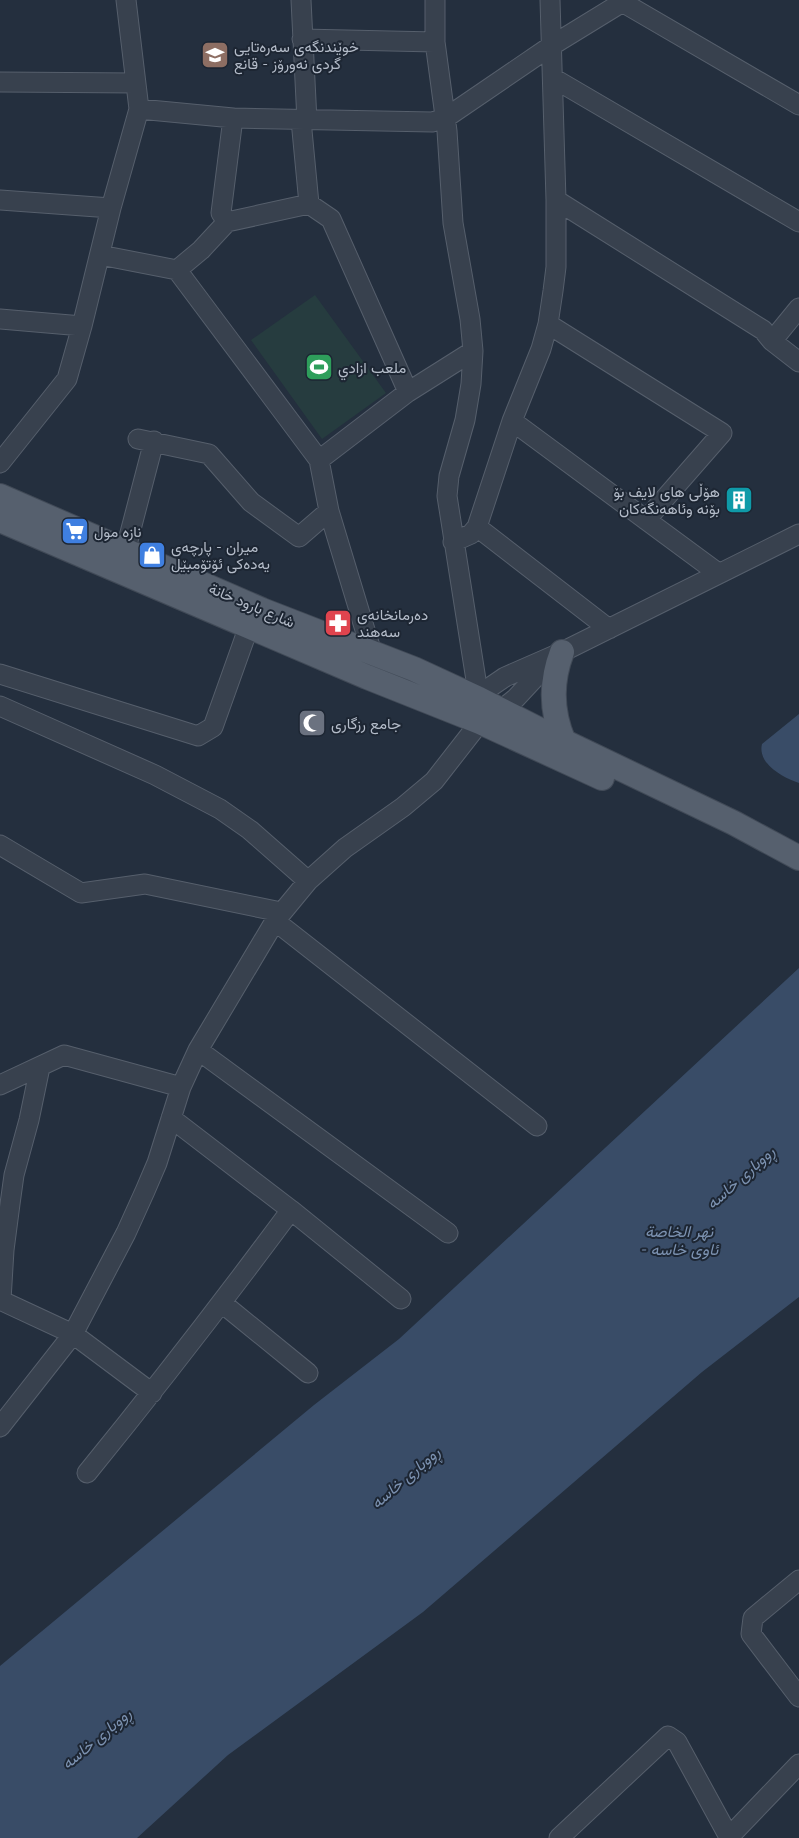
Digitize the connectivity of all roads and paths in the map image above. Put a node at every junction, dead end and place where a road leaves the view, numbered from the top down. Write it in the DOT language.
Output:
graph roads {
  1 [pos="126,0"];
  2 [pos="302,0"];
  3 [pos="435,0"];
  4 [pos="550,0"];
  5 [pos="624,1"];
  6 [pos="302,39"];
  7 [pos="435,42"];
  8 [pos="552,46"];
  9 [pos="553,78"];
  10 [pos="0,82"];
  11 [pos="136,83"];
  12 [pos="795,98"];
  13 [pos="139,109"];
  14 [pos="233,118"];
  15 [pos="444,119"];
  16 [pos="304,120"];
  17 [pos="0,200"];
  18 [pos="556,200"];
  19 [pos="309,204"];
  20 [pos="111,208"];
  21 [pos="227,222"];
  22 [pos="799,222"];
  23 [pos="100,255"];
  24 [pos="177,270"];
  25 [pos="799,308"];
  26 [pos="0,319"];
  27 [pos="548,324"];
  28 [pos="82,326"];
  29 [pos="772,341"];
  30 [pos="473,351"];
  31 [pos="799,362"];
  32 [pos="408,392"];
  33 [pos="512,421"];
  34 [pos="319,460"];
  35 [pos="0,463"];
  36 [pos="0,496"];
  37 [pos="329,511"];
  38 [pos="0,520"];
  39 [pos="646,520"];
  40 [pos="477,527"];
  41 [pos="799,534"];
  42 [pos="453,542"];
  43 [pos="126,552"];
  44 [pos="718,573"];
  45 [pos="249,626"];
  46 [pos="609,629"];
  47 [pos="372,653"];
  48 [pos="559,653"];
  49 [pos="414,669"];
  50 [pos="0,674"];
  51 [pos="404,692"];
  52 [pos="479,699"];
  53 [pos="0,706"];
  54 [pos="501,711"];
  55 [pos="480,722"];
  56 [pos="564,742"];
  57 [pos="730,829"];
  58 [pos="0,845"];
  59 [pos="799,858"];
  60 [pos="799,874"];
  61 [pos="308,881"];
  62 [pos="278,917"];
  63 [pos="198,1050"];
  64 [pos="40,1067"];
  65 [pos="0,1085"];
  66 [pos="181,1087"];
  67 [pos="171,1118"];
  68 [pos="537,1126"];
  69 [pos="291,1210"];
  70 [pos="448,1233"];
  71 [pos="401,1299"];
  72 [pos="0,1300"];
  73 [pos="222,1303"];
  74 [pos="73,1334"];
  75 [pos="308,1373"];
  76 [pos="152,1393"];
  77 [pos="0,1427"];
  78 [pos="87,1473"];
  79 [pos="799,1580"];
  80 [pos="799,1697"];
  81 [pos="799,1764"];
  82 [pos="559,1838"];
  83 [pos="729,1838"];
  1 -- 11 [label="street"];
  2 -- 6 [label="street"];
  3 -- 7 [label="street"];
  4 -- 8 [label="street"];
  5 -- 8 [label="street"];
  5 -- 12 [label="street"];
  6 -- 7 [label="street"];
  6 -- 16 [label="street"];
  7 -- 15 [label="street"];
  8 -- 9 [label="street"];
  8 -- 15 [label="street"];
  9 -- 18 [label="street"];
  9 -- 22 [label="street"];
  10 -- 11 [label="street"];
  11 -- 13 [label="street"];
  13 -- 14 [label="street"];
  13 -- 20 [label="street"];
  14 -- 16 [label="street"];
  14 -- 21 [label="street"];
  15 -- 16 [label="street"];
  15 -- 30 [label="street"];
  16 -- 19 [label="street"];
  17 -- 20 [label="street"];
  18 -- 27 [label="street"];
  18 -- 29 [label="street"];
  19 -- 21 [label="street"];
  19 -- 32 [label="street"];
  20 -- 23 [label="street"];
  21 -- 24 [label="street"];
  23 -- 24 [label="street"];
  23 -- 28 [label="street"];
  24 -- 34 [label="street"];
  25 -- 29 [label="street"];
  26 -- 28 [label="street"];
  27 -- 33 [label="street"];
  27 -- 39 [label="street"];
  28 -- 35 [label="street"];
  29 -- 31 [label="street"];
  30 -- 32 [label="street"];
  30 -- 42 [label="street"];
  32 -- 34 [label="street"];
  33 -- 39 [label="street"];
  33 -- 40 [label="street"];
  34 -- 37 [label="street"];
  36 -- 43 [label="main road, شارع بارود خانة"];
  37 -- 43 [label="street"];
  37 -- 47 [label="street"];
  38 -- 45 [label="main road, شارع بارود خانة"];
  39 -- 44 [label="street"];
  40 -- 42 [label="street"];
  40 -- 46 [label="street"];
  41 -- 44 [label="street"];
  42 -- 52 [label="street"];
  43 -- 47 [label="main road, شارع بارود خانة"];
  44 -- 46 [label="street"];
  45 -- 50 [label="street"];
  45 -- 51 [label="main road, شارع بارود خانة"];
  46 -- 48 [label="street"];
  47 -- 49 [label="main road, شارع بارود خانة"];
  48 -- 52 [label="street"];
  48 -- 54 [label="street"];
  48 -- 56 [label="main road"];
  49 -- 51 [label="main road"];
  49 -- 52 [label="main road, شارع بارود خانة"];
  51 -- 55 [label="main road, شارع بارود خانة"];
  52 -- 54 [label="main road, شارع بارود خانة"];
  52 -- 55 [label="street"];
  53 -- 61 [label="street"];
  54 -- 55 [label="street"];
  54 -- 56 [label="main road, شارع بارود خانة"];
  55 -- 57 [label="main road, شارع بارود خانة"];
  55 -- 61 [label="street"];
  56 -- 57 [label="main road, شارع بارود خانة"];
  57 -- 59 [label="main road"];
  57 -- 60 [label="main road"];
  58 -- 62 [label="street"];
  61 -- 62 [label="street"];
  62 -- 63 [label="street"];
  62 -- 68 [label="street"];
  63 -- 66 [label="street"];
  63 -- 70 [label="street"];
  64 -- 65 [label="street"];
  64 -- 66 [label="street"];
  64 -- 72 [label="street"];
  66 -- 67 [label="street"];
  67 -- 69 [label="street"];
  67 -- 74 [label="street"];
  69 -- 71 [label="street"];
  69 -- 73 [label="street"];
  72 -- 74 [label="street"];
  73 -- 75 [label="street"];
  73 -- 76 [label="street"];
  74 -- 76 [label="street"];
  74 -- 77 [label="street"];
  76 -- 78 [label="street"];
  79 -- 80 [label="street"];
  81 -- 83 [label="street"];
  82 -- 83 [label="street"];
}
